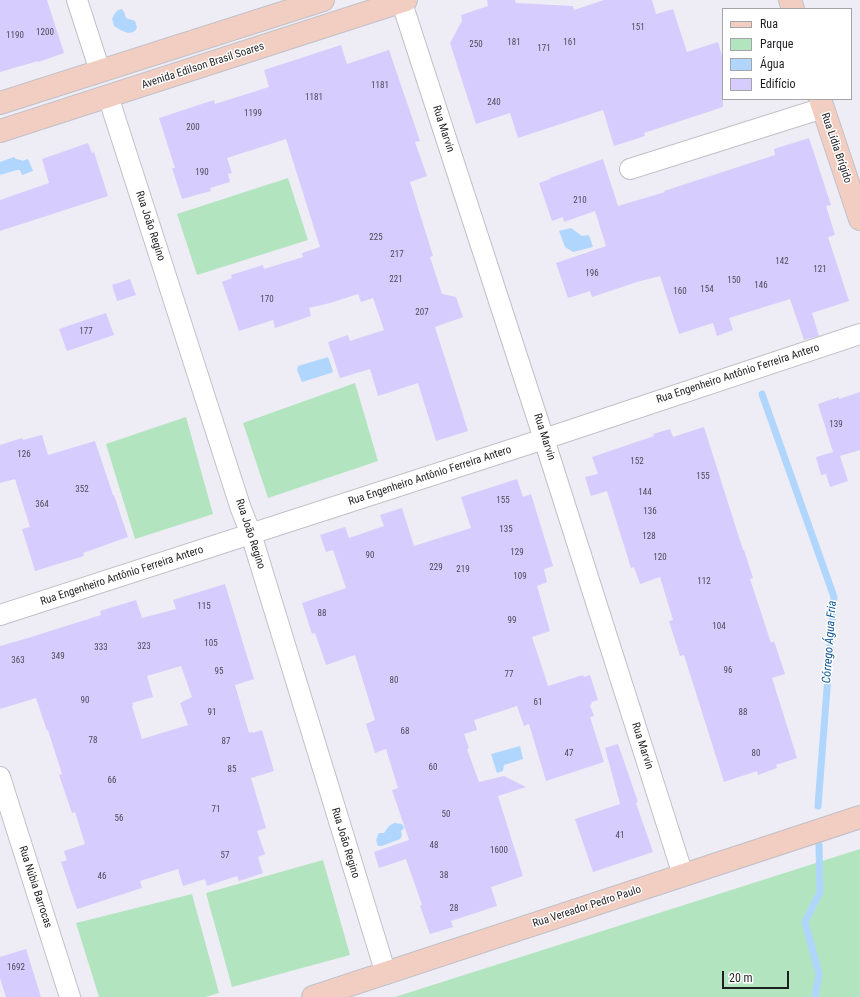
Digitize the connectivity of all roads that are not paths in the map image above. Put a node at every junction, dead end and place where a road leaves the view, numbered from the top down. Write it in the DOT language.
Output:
graph roads {
  1 [pos="77,0"];
  2 [pos="323,0"];
  3 [pos="403,0"];
  4 [pos="100,72"];
  5 [pos="108,96"];
  6 [pos="0,103"];
  7 [pos="821,104"];
  8 [pos="0,131"];
  9 [pos="630,169"];
  10 [pos="860,219"];
  11 [pos="860,334"];
  12 [pos="544,439"];
  13 [pos="250,534"];
  14 [pos="0,615"];
  15 [pos="0,777"];
  16 [pos="860,817"];
  17 [pos="683,875"];
  18 [pos="386,974"];
  19 [pos="70,997"];
  20 [pos="313,997"];
  1 -- 4 [label="street"];
  2 -- 4 [label="main road"];
  3 -- 5 [label="main road, Avenida Edilson Brasil Soares"];
  3 -- 12 [label="street, Rua Marvin"];
  4 -- 5 [label="main road"];
  4 -- 6 [label="main road"];
  5 -- 8 [label="main road, Avenida Edilson Brasil Soares"];
  5 -- 13 [label="street, Rua João Regino"];
  7 -- 9 [label="street"];
  7 -- 10 [label="main road, Rua Lídia Brígido"];
  11 -- 12 [label="street, Rua Engenheiro Antônio Ferreira Antero"];
  12 -- 13 [label="street, Rua Engenheiro Antônio Ferreira Antero"];
  12 -- 17 [label="street, Rua Marvin"];
  13 -- 14 [label="street, Rua Engenheiro Antônio Ferreira Antero"];
  13 -- 18 [label="street, Rua João Regino"];
  15 -- 19 [label="street, Rua Núbia Barrocas"];
  16 -- 17 [label="main road, Rua Vereador Pedro Paulo"];
  17 -- 18 [label="main road, Rua Vereador Pedro Paulo"];
  18 -- 20 [label="main road, Rua Vereador Pedro Paulo"];
}
